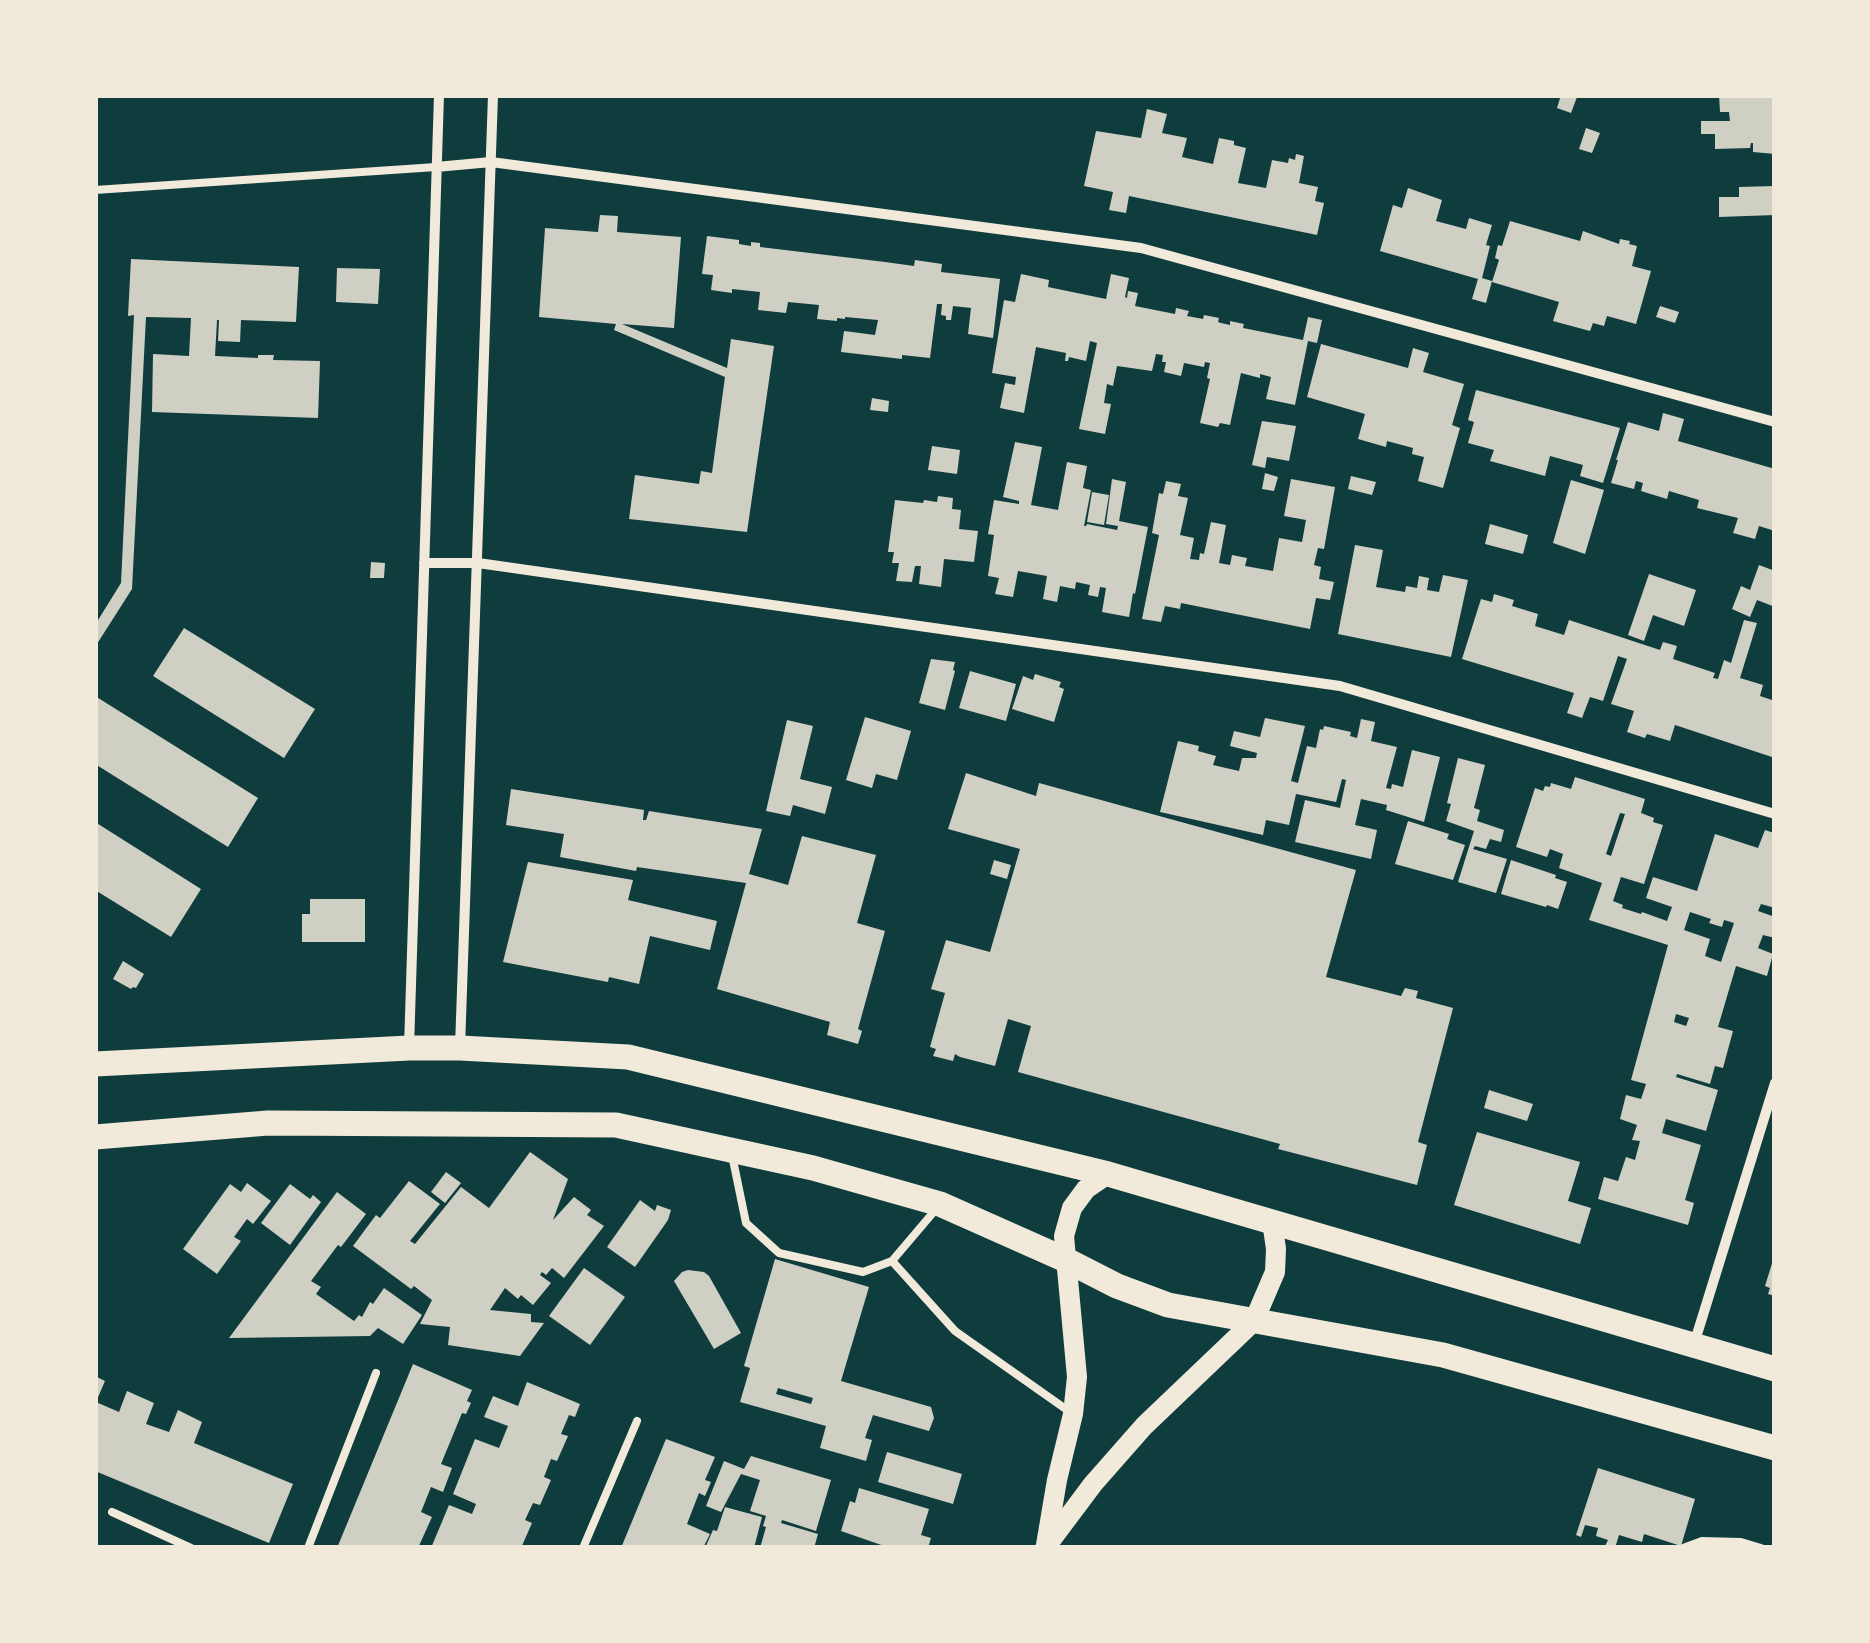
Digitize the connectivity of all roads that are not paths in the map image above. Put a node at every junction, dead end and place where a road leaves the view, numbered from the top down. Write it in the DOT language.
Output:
graph roads {
  1 [pos="439,95"];
  2 [pos="493,95"];
  3 [pos="491,162"];
  4 [pos="436,167"];
  5 [pos="95,190"];
  6 [pos="1775,422"];
  7 [pos="424,562"];
  8 [pos="478,563"];
  9 [pos="1775,814"];
  10 [pos="409,1048"];
  11 [pos="460,1048"];
  12 [pos="95,1064"];
  13 [pos="1775,1083"];
  14 [pos="95,1138"];
  15 [pos="732,1150"];
  16 [pos="1108,1174"];
  17 [pos="940,1204"];
  18 [pos="1272,1222"];
  19 [pos="1066,1260"];
  20 [pos="892,1261"];
  21 [pos="1254,1321"];
  22 [pos="1694,1346"];
  23 [pos="1775,1369"];
  24 [pos="376,1373"];
  25 [pos="1073,1414"];
  26 [pos="637,1420"];
  27 [pos="1775,1448"];
  28 [pos="112,1512"];
  29 [pos="190,1548"];
  30 [pos="308,1548"];
  31 [pos="584,1548"];
  32 [pos="1045,1548"];
  33 [pos="1683,1548"];
  34 [pos="1761,1548"];
  1 -- 4 [label="street"];
  2 -- 3 [label="street"];
  3 -- 4 [label="street"];
  3 -- 6 [label="street"];
  3 -- 8 [label="street"];
  4 -- 5 [label="lane"];
  4 -- 7 [label="street"];
  7 -- 8 [label="street"];
  7 -- 10 [label="street"];
  8 -- 9 [label="street"];
  8 -- 11 [label="street"];
  10 -- 11 [label="main road"];
  10 -- 12 [label="main road"];
  11 -- 16 [label="main road"];
  13 -- 22 [label="street"];
  14 -- 15 [label="main road"];
  15 -- 17 [label="main road"];
  15 -- 20 [label="lane"];
  16 -- 18 [label="main road"];
  16 -- 19 [label="main road"];
  17 -- 19 [label="main road"];
  17 -- 20 [label="lane"];
  18 -- 21 [label="main road"];
  18 -- 22 [label="main road"];
  19 -- 21 [label="main road"];
  19 -- 25 [label="main road"];
  20 -- 25 [label="lane"];
  21 -- 27 [label="main road"];
  21 -- 32 [label="main road"];
  22 -- 23 [label="main road"];
  24 -- 30 [label="lane"];
  25 -- 32 [label="main road"];
  26 -- 31 [label="lane"];
  28 -- 29 [label="lane"];
  33 -- 34 [label="lane"];
}
